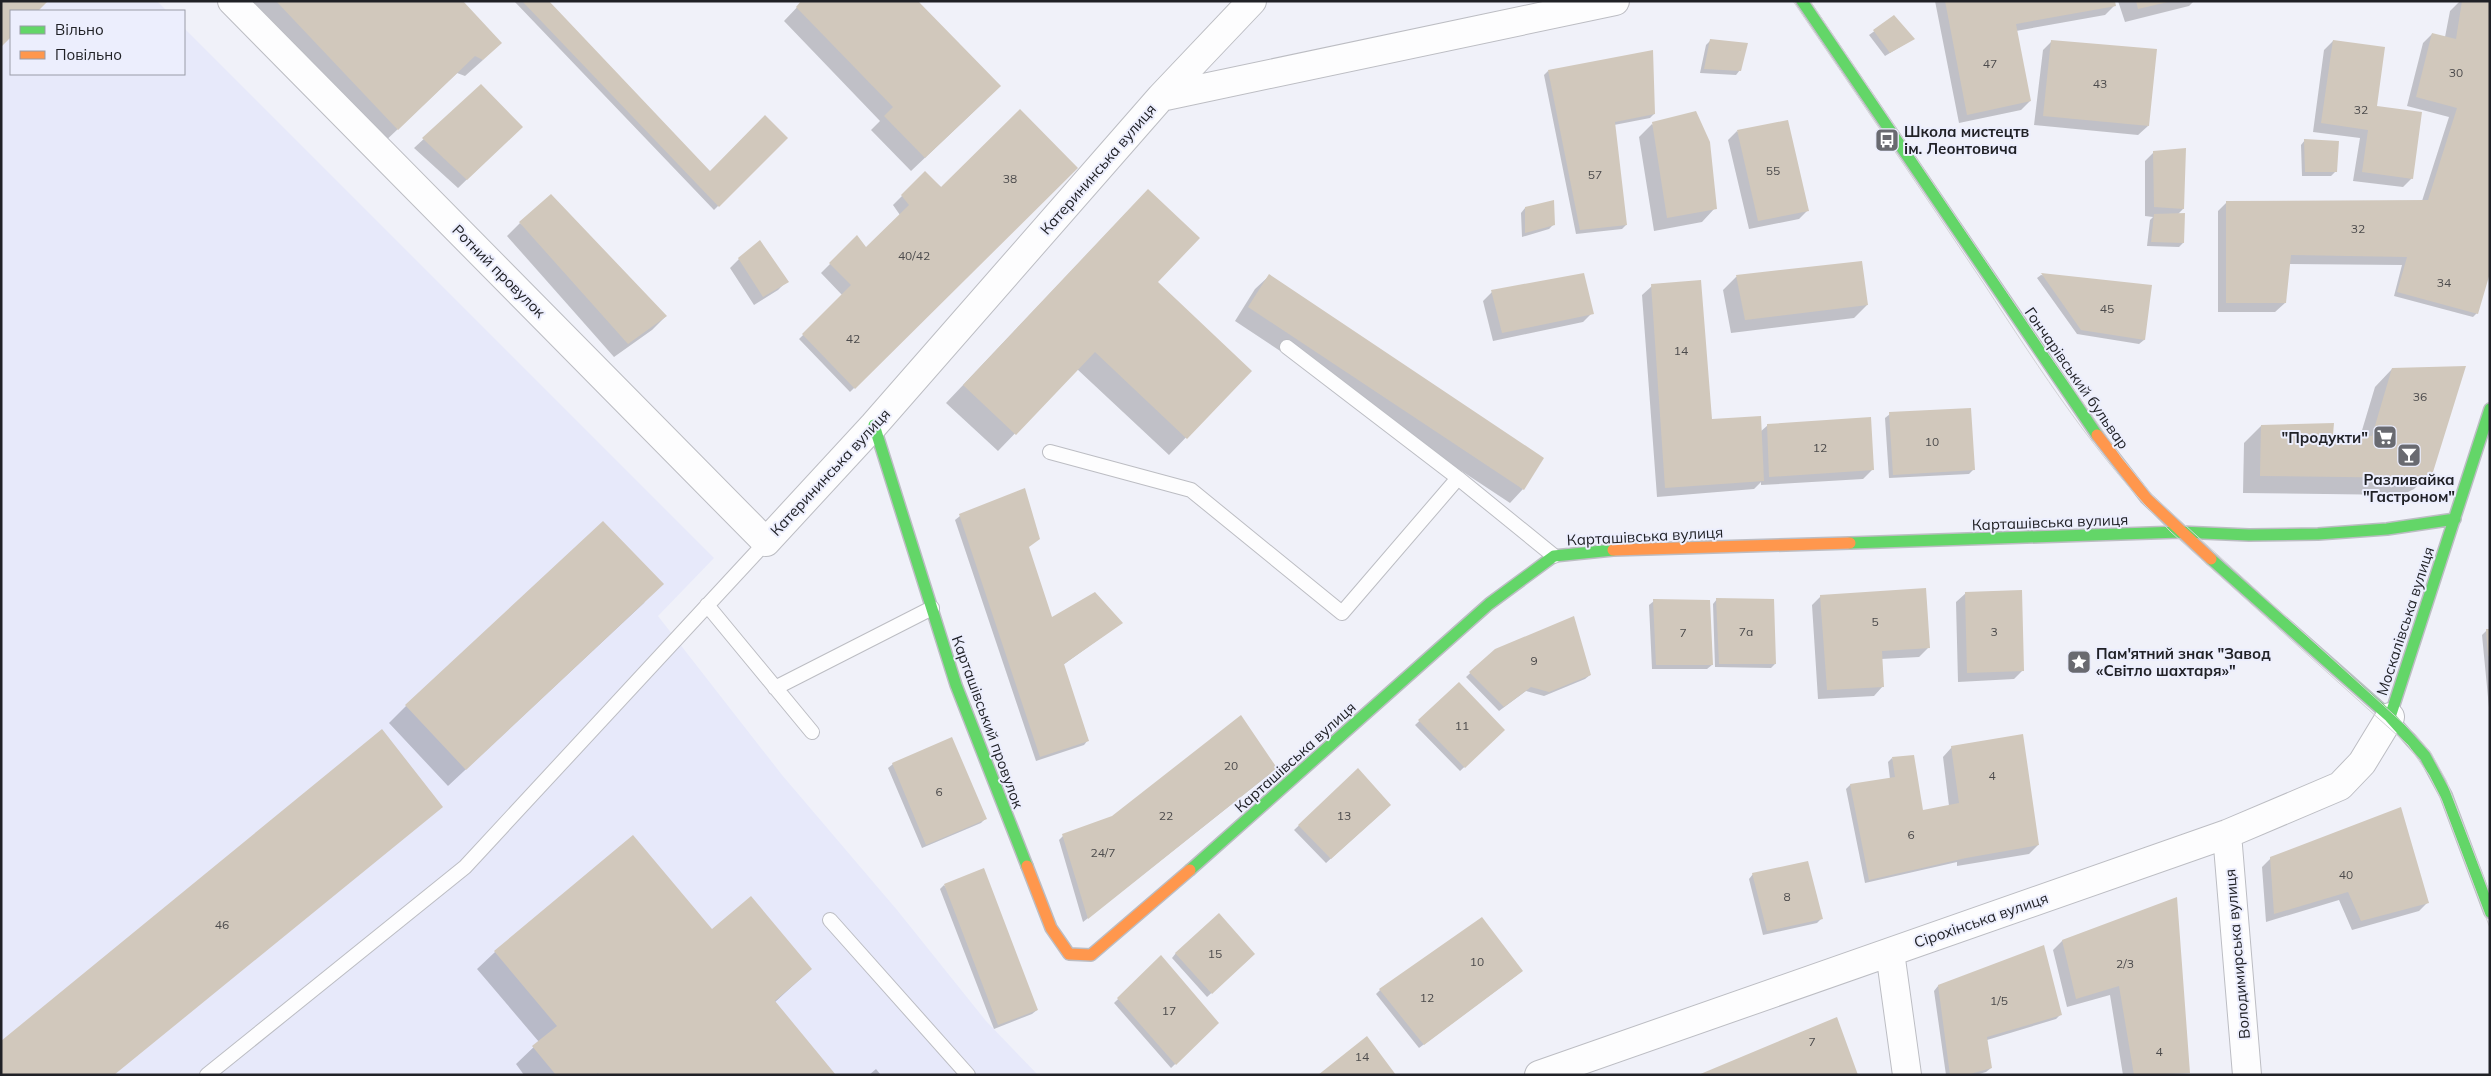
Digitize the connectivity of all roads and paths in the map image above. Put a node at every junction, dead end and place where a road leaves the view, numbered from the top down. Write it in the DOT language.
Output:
graph roads {
  1 [pos="232,1"];
  2 [pos="1252,1"];
  3 [pos="1615,1"];
  4 [pos="1802,1"];
  5 [pos="1162,97"];
  6 [pos="1287,347"];
  7 [pos="2490,409"];
  8 [pos="874,425"];
  9 [pos="1050,452"];
  10 [pos="1458,478"];
  11 [pos="2455,520"];
  12 [pos="2180,532"];
  13 [pos="766,542"];
  14 [pos="1554,556"];
  15 [pos="707,605"];
  16 [pos="932,608"];
  17 [pos="775,688"];
  18 [pos="2390,717"];
  19 [pos="812,732"];
  20 [pos="2227,834"];
  21 [pos="2487,895"];
  22 [pos="2490,912"];
  23 [pos="830,920"];
  24 [pos="1130,924"];
  25 [pos="1890,952"];
  26 [pos="206,1075"];
  27 [pos="968,1075"];
  28 [pos="1539,1075"];
  29 [pos="1908,1075"];
  30 [pos="2247,1075"];
  1 -- 13 [label="street, Ротний провулок"];
  2 -- 5 [label="street"];
  3 -- 5 [label="street, Катерининська вулиця"];
  4 -- 12 [label="street, Гончарівський бульвар"];
  5 -- 8 [label="street, Катерининська вулиця"];
  6 -- 10 [label="lane"];
  7 -- 11 [label="street, Москалівська вулиця"];
  8 -- 13 [label="street, Катерининська вулиця"];
  8 -- 16 [label="street, Карташівський провулок"];
  9 -- 10 [label="lane"];
  10 -- 14 [label="lane"];
  11 -- 12 [label="street, Карташівська вулиця"];
  11 -- 18 [label="street, Москалівська вулиця"];
  12 -- 14 [label="street, Карташівська вулиця"];
  12 -- 18 [label="street, Гончарівський бульвар"];
  13 -- 15 [label="lane"];
  14 -- 24 [label="street, Карташівська вулиця"];
  15 -- 17 [label="lane"];
  15 -- 26 [label="lane"];
  16 -- 17 [label="lane"];
  16 -- 24 [label="street, Карташівський провулок"];
  17 -- 19 [label="lane"];
  18 -- 20 [label="street, Сірохінська вулиця"];
  18 -- 21 [label="street, Москалівська вулиця"];
  20 -- 25 [label="street, Сірохінська вулиця"];
  20 -- 30 [label="street, Володимирська вулиця"];
  21 -- 22 [label="street, Москалівська вулиця"];
  23 -- 27 [label="lane"];
  25 -- 28 [label="street, Сірохінська вулиця"];
  25 -- 29 [label="street"];
}
